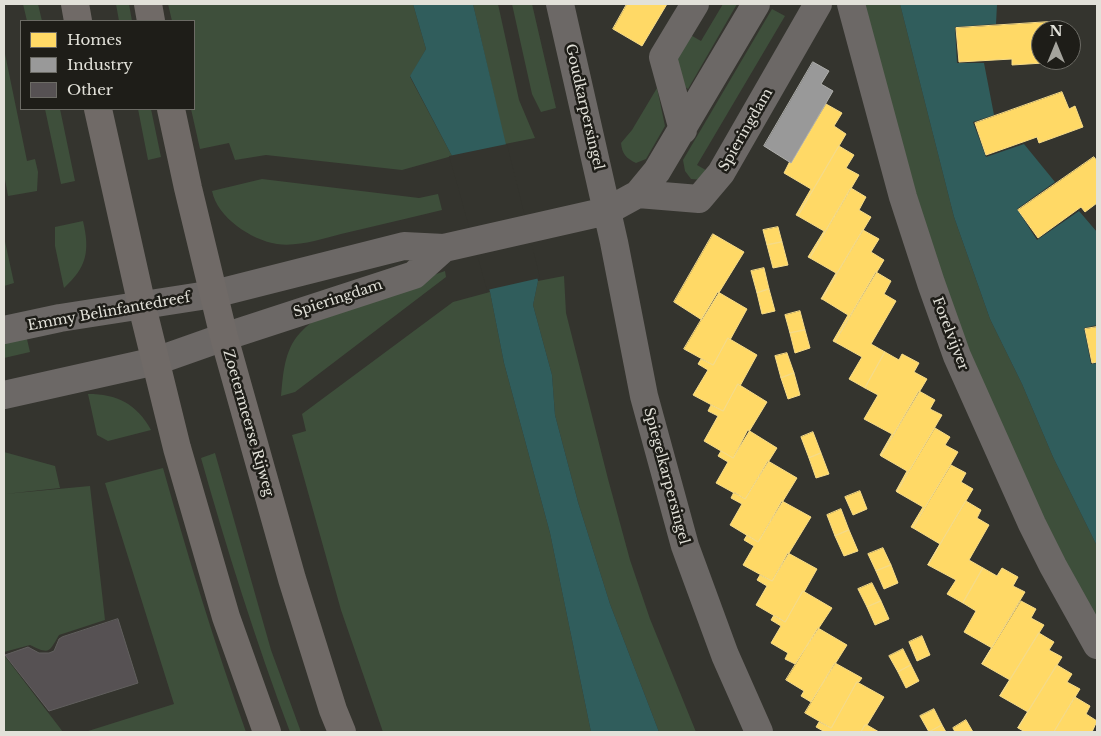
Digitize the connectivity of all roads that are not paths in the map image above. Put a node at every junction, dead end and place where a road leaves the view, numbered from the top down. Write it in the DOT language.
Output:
graph roads {
  1 [pos="75,4"];
  2 [pos="148,4"];
  3 [pos="560,4"];
  4 [pos="694,4"];
  5 [pos="756,4"];
  6 [pos="818,4"];
  7 [pos="851,4"];
  8 [pos="78,20"];
  9 [pos="151,20"];
  10 [pos="98,110"];
  11 [pos="171,110"];
  12 [pos="683,130"];
  13 [pos="638,194"];
  14 [pos="607,210"];
  15 [pos="454,246"];
  16 [pos="214,294"];
  17 [pos="142,306"];
  18 [pos="4,330"];
  19 [pos="224,337"];
  20 [pos="156,362"];
  21 [pos="4,395"];
  22 [pos="1097,645"];
  23 [pos="267,732"];
  24 [pos="342,732"];
  25 [pos="759,732"];
  1 -- 8 [label="main road"];
  2 -- 9 [label="main road"];
  3 -- 14 [label="street, Goudkarpersingel"];
  4 -- 12 [label="street"];
  5 -- 12 [label="street, Spieringdam"];
  6 -- 13 [label="street, Spieringdam"];
  7 -- 22 [label="street, Forelvijver"];
  10 -- 17 [label="main road"];
  11 -- 16 [label="main road, Zoetermeerse Rijweg"];
  12 -- 13 [label="street, Spieringdam"];
  13 -- 14 [label="street, Spieringdam"];
  14 -- 15 [label="street, Spieringdam"];
  14 -- 25 [label="street, Spiegelkarpersingel"];
  15 -- 16 [label="street, Spieringdam"];
  15 -- 19 [label="street, Spieringdam"];
  16 -- 17 [label="street, Emmy Belinfantedreef"];
  16 -- 19 [label="main road, Zoetermeerse Rijweg"];
  17 -- 18 [label="street, Emmy Belinfantedreef"];
  17 -- 20 [label="main road"];
  19 -- 20 [label="street"];
  19 -- 24 [label="main road, Zoetermeerse Rijweg"];
  20 -- 21 [label="street"];
  20 -- 23 [label="main road"];
}
